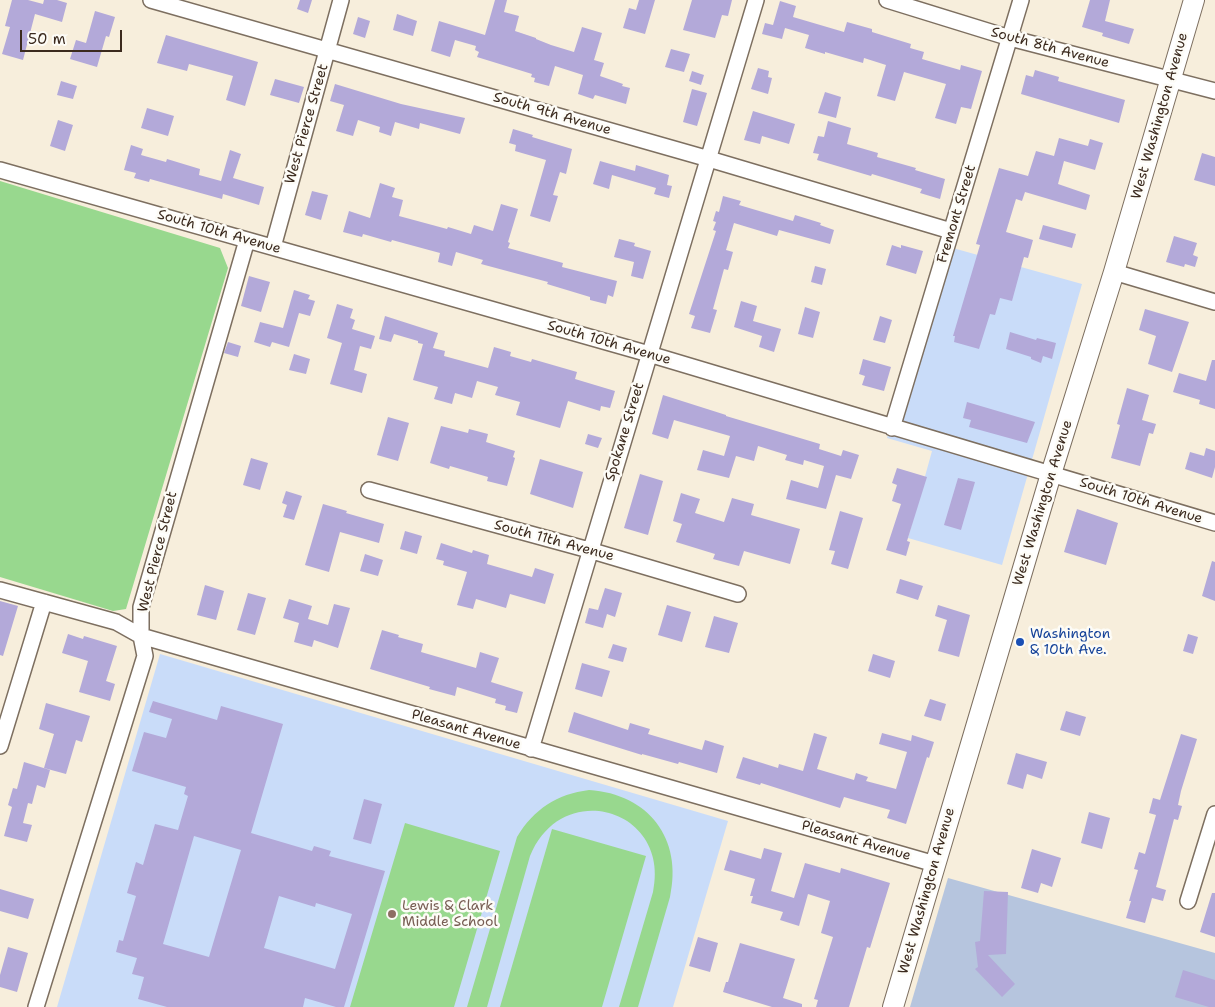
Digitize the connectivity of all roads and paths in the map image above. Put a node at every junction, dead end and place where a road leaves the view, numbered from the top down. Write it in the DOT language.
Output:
graph roads {
  1 [pos="151,0"];
  2 [pos="341,0"];
  3 [pos="756,0"];
  4 [pos="887,0"];
  5 [pos="1021,0"];
  6 [pos="1194,0"];
  7 [pos="1010,38"];
  8 [pos="328,50"];
  9 [pos="1170,79"];
  10 [pos="1215,91"];
  11 [pos="709,159"];
  12 [pos="0,170"];
  13 [pos="951,231"];
  14 [pos="247,240"];
  15 [pos="273,247"];
  16 [pos="1114,272"];
  17 [pos="1215,302"];
  18 [pos="649,354"];
  19 [pos="892,428"];
  20 [pos="1051,474"];
  21 [pos="369,490"];
  22 [pos="1215,523"];
  23 [pos="589,550"];
  24 [pos="0,590"];
  25 [pos="738,594"];
  26 [pos="44,602"];
  27 [pos="141,636"];
  28 [pos="0,746"];
  29 [pos="530,749"];
  30 [pos="1215,814"];
  31 [pos="935,864"];
  32 [pos="1188,900"];
  33 [pos="36,1007"];
  34 [pos="893,1007"];
  1 -- 8 [label="street, South 9th Avenue"];
  2 -- 8 [label="street, West Pierce Street"];
  3 -- 11 [label="street, Spokane Street"];
  4 -- 7 [label="street, South 8th Avenue"];
  5 -- 7 [label="street, Fremont Street"];
  6 -- 9 [label="main road, West Washington Avenue"];
  7 -- 9 [label="street, South 8th Avenue"];
  7 -- 13 [label="street, Fremont Street"];
  8 -- 11 [label="street, South 9th Avenue"];
  8 -- 15 [label="street, West Pierce Street"];
  9 -- 10 [label="street, South 8th Avenue"];
  9 -- 16 [label="main road, West Washington Avenue"];
  11 -- 13 [label="street, South 9th Avenue"];
  11 -- 18 [label="street, Spokane Street"];
  12 -- 14 [label="street, South 10th Avenue"];
  13 -- 19 [label="street, Fremont Street"];
  14 -- 15 [label="street, South 10th Avenue"];
  14 -- 27 [label="street, West Pierce Street"];
  15 -- 18 [label="street, South 10th Avenue"];
  16 -- 17 [label="street"];
  16 -- 20 [label="main road, West Washington Avenue"];
  18 -- 19 [label="street, South 10th Avenue"];
  18 -- 23 [label="street, Spokane Street"];
  19 -- 20 [label="street, South 10th Avenue"];
  20 -- 22 [label="street, South 10th Avenue"];
  20 -- 31 [label="main road, West Washington Avenue"];
  21 -- 23 [label="street, South 11th Avenue"];
  23 -- 25 [label="street, South 11th Avenue"];
  23 -- 29 [label="street, Spokane Street"];
  24 -- 26 [label="street, Pleasant Avenue"];
  26 -- 27 [label="street, Pleasant Avenue"];
  26 -- 28 [label="street"];
  27 -- 29 [label="street, Pleasant Avenue"];
  27 -- 33 [label="street, West Pierce Street"];
  29 -- 31 [label="street, Pleasant Avenue"];
  30 -- 32 [label="street"];
  31 -- 34 [label="main road, West Washington Avenue"];
}
